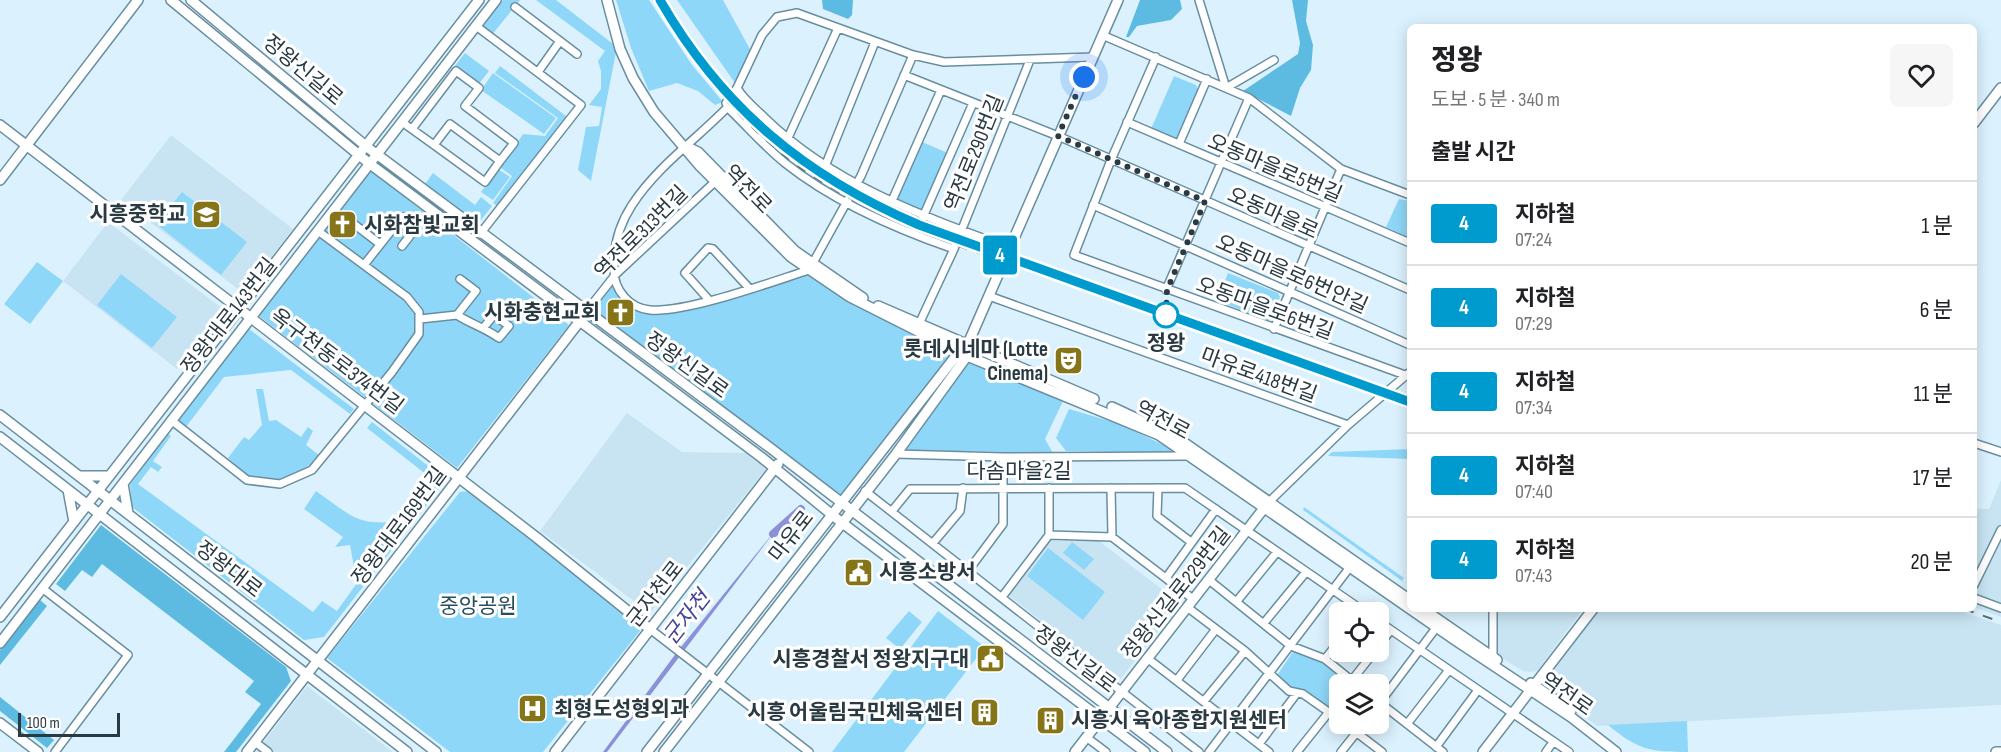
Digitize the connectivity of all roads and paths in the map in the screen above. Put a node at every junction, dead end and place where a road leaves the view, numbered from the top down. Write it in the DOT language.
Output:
graph roads {
  1 [pos="138,0"];
  2 [pos="171,0"];
  3 [pos="191,0"];
  4 [pos="478,0"];
  5 [pos="496,0"];
  6 [pos="607,0"];
  7 [pos="1118,0"];
  8 [pos="1199,0"];
  9 [pos="515,8"];
  10 [pos="476,26"];
  11 [pos="838,28"];
  12 [pos="1102,35"];
  13 [pos="560,41"];
  14 [pos="875,42"];
  15 [pos="577,54"];
  16 [pos="913,55"];
  17 [pos="1093,57"];
  18 [pos="1156,57"];
  19 [pos="1030,60"];
  20 [pos="1274,60"];
  21 [pos="538,72"];
  22 [pos="904,75"];
  23 [pos="1207,79"];
  24 [pos="1226,87"];
  25 [pos="2001,88"];
  26 [pos="941,90"];
  27 [pos="739,92"];
  28 [pos="1249,98"];
  29 [pos="973,103"];
  30 [pos="728,108"];
  31 [pos="1008,116"];
  32 [pos="1977,119"];
  33 [pos="402,122"];
  34 [pos="1127,122"];
  35 [pos="0,125"];
  36 [pos="412,129"];
  37 [pos="1058,136"];
  38 [pos="787,140"];
  39 [pos="1179,144"];
  40 [pos="434,145"];
  41 [pos="26,146"];
  42 [pos="686,146"];
  43 [pos="367,147"];
  44 [pos="377,155"];
  45 [pos="360,156"];
  46 [pos="1111,160"];
  47 [pos="500,161"];
  48 [pos="1221,163"];
  49 [pos="370,164"];
  50 [pos="826,164"];
  51 [pos="1341,169"];
  52 [pos="718,179"];
  53 [pos="0,180"];
  54 [pos="856,184"];
  55 [pos="1407,194"];
  56 [pos="1205,201"];
  57 [pos="846,202"];
  58 [pos="891,203"];
  59 [pos="1093,206"];
  60 [pos="1325,208"];
  61 [pos="923,217"];
  62 [pos="346,218"];
  63 [pos="960,230"];
  64 [pos="318,231"];
  65 [pos="480,234"];
  66 [pos="1407,242"];
  67 [pos="380,244"];
  68 [pos="1186,244"];
  69 [pos="402,246"];
  70 [pos="1309,247"];
  71 [pos="1010,248"];
  72 [pos="954,249"];
  73 [pos="364,265"];
  74 [pos="811,267"];
  75 [pos="614,278"];
  76 [pos="460,279"];
  77 [pos="748,288"];
  78 [pos="1407,289"];
  79 [pos="1167,290"];
  80 [pos="1290,291"];
  81 [pos="989,296"];
  82 [pos="708,300"];
  83 [pos="240,309"];
  84 [pos="586,312"];
  85 [pos="457,315"];
  86 [pos="251,318"];
  87 [pos="420,319"];
  88 [pos="579,321"];
  89 [pos="919,324"];
  90 [pos="484,327"];
  91 [pos="1274,328"];
  92 [pos="1407,344"];
  93 [pos="964,351"];
  94 [pos="1407,374"];
  95 [pos="1407,375"];
  96 [pos="366,406"];
  97 [pos="0,415"];
  98 [pos="171,420"];
  99 [pos="1348,425"];
  100 [pos="0,437"];
  101 [pos="1977,444"];
  102 [pos="2001,452"];
  103 [pos="896,454"];
  104 [pos="1193,456"];
  105 [pos="1003,457"];
  106 [pos="783,458"];
  107 [pos="775,469"];
  108 [pos="79,476"];
  109 [pos="109,476"];
  110 [pos="459,477"];
  111 [pos="123,482"];
  112 [pos="963,488"];
  113 [pos="1003,488"];
  114 [pos="1049,488"];
  115 [pos="1111,488"];
  116 [pos="1158,488"];
  117 [pos="68,489"];
  118 [pos="98,490"];
  119 [pos="865,491"];
  120 [pos="110,500"];
  121 [pos="841,502"];
  122 [pos="1268,503"];
  123 [pos="87,504"];
  124 [pos="851,509"];
  125 [pos="1216,509"];
  126 [pos="892,512"];
  127 [pos="128,513"];
  128 [pos="832,513"];
  129 [pos="99,514"];
  130 [pos="74,522"];
  131 [pos="841,522"];
  132 [pos="2001,530"];
  133 [pos="1247,531"];
  134 [pos="1049,535"];
  135 [pos="1112,537"];
  136 [pos="1191,542"];
  137 [pos="933,543"];
  138 [pos="1277,552"];
  139 [pos="1350,567"];
  140 [pos="968,571"];
  141 [pos="1306,572"];
  142 [pos="1167,578"];
  143 [pos="1977,579"];
  144 [pos="1209,580"];
  145 [pos="42,588"];
  146 [pos="1334,591"];
  147 [pos="1002,597"];
  148 [pos="1407,598"];
  149 [pos="1193,599"];
  150 [pos="1977,599"];
  151 [pos="1237,601"];
  152 [pos="1349,602"];
  153 [pos="1187,607"];
  154 [pos="1407,607"];
  155 [pos="2001,608"];
  156 [pos="1413,612"];
  157 [pos="1427,612"];
  158 [pos="1493,612"];
  159 [pos="1591,612"];
  160 [pos="0,617"];
  161 [pos="1264,623"];
  162 [pos="1436,628"];
  163 [pos="650,629"];
  164 [pos="1216,629"];
  165 [pos="1391,630"];
  166 [pos="1389,632"];
  167 [pos="0,643"];
  168 [pos="1291,646"];
  169 [pos="1420,650"];
  170 [pos="1245,651"];
  171 [pos="1329,653"];
  172 [pos="1493,656"];
  173 [pos="1148,658"];
  174 [pos="1324,659"];
  175 [pos="319,661"];
  176 [pos="1449,670"];
  177 [pos="708,672"];
  178 [pos="1270,674"];
  179 [pos="1344,674"];
  180 [pos="308,675"];
  181 [pos="1176,680"];
  182 [pos="719,681"];
  183 [pos="1533,687"];
  184 [pos="1389,690"];
  185 [pos="1478,690"];
  186 [pos="1122,691"];
  187 [pos="1297,693"];
  188 [pos="1204,701"];
  189 [pos="1109,707"];
  190 [pos="1389,710"];
  191 [pos="1329,712"];
  192 [pos="1512,714"];
  193 [pos="1101,718"];
  194 [pos="1231,722"];
  195 [pos="0,723"];
  196 [pos="1407,724"];
  197 [pos="1355,734"];
  198 [pos="1360,734"];
  199 [pos="1086,737"];
  200 [pos="255,742"];
  201 [pos="1553,742"];
  202 [pos="1259,744"];
  203 [pos="1440,750"];
  204 [pos="38,752"];
  205 [pos="55,752"];
  206 [pos="247,752"];
  207 [pos="268,752"];
  208 [pos="407,752"];
  209 [pos="436,752"];
  210 [pos="555,752"];
  211 [pos="647,752"];
  212 [pos="664,752"];
  213 [pos="809,752"];
  214 [pos="1075,752"];
  215 [pos="1106,752"];
  216 [pos="1145,752"];
  217 [pos="1167,752"];
  218 [pos="1199,752"];
  219 [pos="1209,752"];
  220 [pos="1269,752"];
  221 [pos="1297,752"];
  222 [pos="1341,752"];
  223 [pos="1382,752"];
  224 [pos="1483,752"];
  225 [pos="1545,752"];
  226 [pos="1569,752"];
  227 [pos="1616,752"];
  228 [pos="1626,752"];
  229 [pos="1996,752"];
  230 [pos="2001,752"];
  1 -- 41 [label="street"];
  2 -- 45 [label="street, 정왕신길로"];
  3 -- 43 [label="street, 정왕신길로"];
  4 -- 43 [label="street, 정왕대로143번길"];
  5 -- 10 [label="street, 정왕대로143번길"];
  6 -- 42 [label="street, 역전로"];
  7 -- 12 [label="street, 마유로"];
  8 -- 24 [label="street"];
  9 -- 13 [label="street"];
  10 -- 21 [label="street"];
  10 -- 33 [label="street, 정왕대로143번길"];
  11 -- 14 [label="street"];
  11 -- 27 [label="street"];
  11 -- 38 [label="street"];
  12 -- 17 [label="street, 마유로"];
  12 -- 18 [label="street"];
  13 -- 15 [label="street"];
  13 -- 21 [label="street"];
  14 -- 16 [label="street"];
  14 -- 50 [label="street"];
  16 -- 19 [label="street"];
  16 -- 22 [label="street"];
  17 -- 19 [label="street"];
  17 -- 37 [label="street, 마유로"];
  18 -- 23 [label="street"];
  18 -- 34 [label="street"];
  19 -- 31 [label="street, 역전로290번길"];
  20 -- 24 [label="street"];
  21 -- 65 [label="street"];
  22 -- 26 [label="street, 오동마을로"];
  22 -- 54 [label="street"];
  23 -- 24 [label="street"];
  23 -- 39 [label="street"];
  24 -- 28 [label="street"];
  25 -- 32 [label="street"];
  26 -- 29 [label="street, 오동마을로"];
  26 -- 58 [label="street"];
  27 -- 30 [label="street"];
  27 -- 38 [label="street"];
  28 -- 48 [label="street"];
  28 -- 51 [label="street"];
  29 -- 31 [label="street, 오동마을로"];
  29 -- 61 [label="street"];
  30 -- 42 [label="street"];
  30 -- 57 [label="street"];
  31 -- 37 [label="street, 오동마을로"];
  31 -- 63 [label="street, 역전로290번길"];
  33 -- 36 [label="street"];
  33 -- 44 [label="street, 정왕대로143번길"];
  34 -- 39 [label="street, 오동마을로5번길"];
  34 -- 46 [label="street"];
  35 -- 41 [label="street, 옥구천동로374번길"];
  36 -- 40 [label="street"];
  36 -- 47 [label="street"];
  37 -- 46 [label="street, 오동마을로"];
  37 -- 71 [label="street, 마유로"];
  38 -- 50 [label="street"];
  39 -- 48 [label="street, 오동마을로5번길"];
  40 -- 47 [label="street"];
  40 -- 47 [label="street"];
  41 -- 53 [label="street"];
  41 -- 83 [label="street, 옥구천동로374번길"];
  42 -- 52 [label="street, 역전로"];
  42 -- 75 [label="street"];
  43 -- 44 [label="street, 정왕신길로"];
  43 -- 45 [label="street, 정왕대로143번길"];
  44 -- 49 [label="street, 정왕대로143번길"];
  44 -- 65 [label="street, 정왕신길로"];
  45 -- 49 [label="street, 정왕신길로"];
  45 -- 83 [label="street, 정왕대로143번길"];
  46 -- 56 [label="street, 오동마을로"];
  46 -- 59 [label="street, 오동마을로6번길"];
  48 -- 56 [label="street"];
  48 -- 60 [label="street, 오동마을로5번길"];
  49 -- 64 [label="street, 정왕대로143번길"];
  49 -- 88 [label="street, 정왕신길로"];
  50 -- 54 [label="street"];
  51 -- 55 [label="street"];
  51 -- 60 [label="street"];
  52 -- 74 [label="street, 역전로"];
  52 -- 75 [label="street, 역전로313번길"];
  54 -- 57 [label="street"];
  54 -- 58 [label="street"];
  56 -- 68 [label="street"];
  56 -- 70 [label="street, 오동마을로"];
  57 -- 72 [label="street"];
  57 -- 74 [label="street"];
  58 -- 61 [label="street"];
  59 -- 68 [label="street, 오동마을로6번안길"];
  59 -- 79 [label="street, 오동마을로6번길"];
  60 -- 66 [label="street, 오동마을로5번길"];
  60 -- 70 [label="street"];
  61 -- 63 [label="street"];
  62 -- 67 [label="street"];
  63 -- 71 [label="street"];
  63 -- 72 [label="street, 역전로290번길"];
  64 -- 73 [label="street"];
  64 -- 86 [label="street, 정왕대로143번길"];
  65 -- 84 [label="street, 정왕신길로"];
  67 -- 69 [label="street"];
  67 -- 73 [label="street"];
  68 -- 79 [label="street"];
  68 -- 80 [label="street, 오동마을로6번안길"];
  70 -- 78 [label="street, 오동마을로"];
  70 -- 80 [label="street"];
  71 -- 81 [label="street, 마유로"];
  72 -- 89 [label="street, 역전로290번길"];
  73 -- 87 [label="street"];
  74 -- 77 [label="street"];
  74 -- 89 [label="street, 역전로"];
  74 -- 93 [label="street, 역전로"];
  75 -- 82 [label="street"];
  75 -- 84 [label="street, 역전로313번길"];
  76 -- 85 [label="street"];
  77 -- 82 [label="street"];
  77 -- 82 [label="street"];
  79 -- 91 [label="street, 오동마을로6번길"];
  80 -- 91 [label="street"];
  80 -- 92 [label="street, 오동마을로6번안길"];
  81 -- 93 [label="street, 마유로"];
  81 -- 99 [label="street, 마유로418번길"];
  83 -- 86 [label="street, 옥구천동로374번길"];
  83 -- 109 [label="street, 정왕대로143번길"];
  84 -- 88 [label="street, 정왕대로169번길"];
  84 -- 106 [label="street, 정왕신길로"];
  85 -- 87 [label="street"];
  85 -- 90 [label="street"];
  86 -- 96 [label="street, 옥구천동로374번길"];
  86 -- 98 [label="street, 정왕대로143번길"];
  87 -- 96 [label="street"];
  88 -- 107 [label="street, 정왕신길로"];
  88 -- 110 [label="street, 정왕대로169번길"];
  89 -- 93 [label="street, 역전로"];
  91 -- 94 [label="street, 오동마을로6번길"];
  93 -- 103 [label="street, 마유로"];
  93 -- 104 [label="street, 역전로"];
  93 -- 121 [label="street, 마유로"];
  93 -- 122 [label="street, 역전로"];
  95 -- 99 [label="street"];
  96 -- 98 [label="street"];
  96 -- 110 [label="street, 옥구천동로374번길"];
  97 -- 108 [label="street, 정왕대로"];
  98 -- 111 [label="street, 정왕대로143번길"];
  99 -- 122 [label="street"];
  100 -- 117 [label="street, 정왕대로"];
  101 -- 102 [label="street"];
  103 -- 105 [label="street"];
  103 -- 119 [label="street, 마유로"];
  104 -- 105 [label="street"];
  104 -- 122 [label="street, 역전로"];
  105 -- 113 [label="street"];
  106 -- 107 [label="street, 군자천로"];
  106 -- 121 [label="street, 정왕신길로"];
  107 -- 128 [label="street, 정왕신길로"];
  107 -- 163 [label="street, 군자천로"];
  108 -- 109 [label="street"];
  108 -- 118 [label="street, 정왕대로"];
  109 -- 118 [label="street, 정왕대로143번길"];
  110 -- 163 [label="street, 옥구천동로374번길"];
  110 -- 175 [label="street, 정왕대로169번길"];
  111 -- 120 [label="street, 정왕대로143번길"];
  111 -- 127 [label="street"];
  112 -- 113 [label="street, 다솜마을2길"];
  112 -- 126 [label="street, 다솜마을2길"];
  112 -- 137 [label="street"];
  113 -- 114 [label="street, 다솜마을2길"];
  113 -- 140 [label="street"];
  114 -- 115 [label="street, 다솜마을2길"];
  114 -- 134 [label="street"];
  115 -- 116 [label="street, 다솜마을2길"];
  115 -- 135 [label="street"];
  116 -- 125 [label="street, 다솜마을2길"];
  116 -- 136 [label="street"];
  117 -- 123 [label="street, 정왕대로"];
  117 -- 130 [label="street"];
  118 -- 120 [label="street, 정왕대로"];
  118 -- 123 [label="street, 정왕대로143번길"];
  119 -- 124 [label="street, 마유로"];
  119 -- 126 [label="street"];
  120 -- 127 [label="street, 정왕대로"];
  120 -- 129 [label="street, 정왕대로143번길"];
  121 -- 124 [label="street, 정왕신길로"];
  121 -- 128 [label="street, 마유로"];
  122 -- 133 [label="street, 정왕신길로229번길"];
  122 -- 139 [label="street, 역전로"];
  122 -- 148 [label="street, 역전로"];
  123 -- 129 [label="street, 정왕대로"];
  123 -- 130 [label="street, 정왕대로143번길"];
  124 -- 131 [label="street, 마유로"];
  124 -- 189 [label="street, 정왕신길로"];
  125 -- 133 [label="street, 다솜마을2길"];
  125 -- 136 [label="street"];
  126 -- 137 [label="street"];
  127 -- 175 [label="street, 정왕대로"];
  128 -- 131 [label="street, 정왕신길로"];
  128 -- 177 [label="street, 마유로"];
  129 -- 145 [label="street, 정왕대로143번길"];
  129 -- 180 [label="street, 정왕대로"];
  130 -- 160 [label="street, 정왕대로143번길"];
  131 -- 182 [label="street, 마유로"];
  131 -- 193 [label="street, 정왕신길로"];
  132 -- 143 [label="street"];
  133 -- 138 [label="street, 다솜마을2길"];
  133 -- 144 [label="street, 정왕신길로229번길"];
  134 -- 135 [label="street"];
  134 -- 147 [label="street"];
  135 -- 142 [label="street"];
  136 -- 142 [label="street"];
  137 -- 140 [label="street"];
  138 -- 141 [label="street, 다솜마을2길"];
  138 -- 151 [label="street"];
  139 -- 146 [label="street"];
  139 -- 154 [label="street, 역전로"];
  140 -- 147 [label="street"];
  141 -- 146 [label="street, 다솜마을2길"];
  141 -- 161 [label="street"];
  142 -- 149 [label="street"];
  144 -- 149 [label="street, 정왕신길로229번길"];
  144 -- 151 [label="street"];
  145 -- 167 [label="street, 정왕대로143번길"];
  145 -- 205 [label="street"];
  146 -- 152 [label="street, 다솜마을2길"];
  146 -- 168 [label="street"];
  147 -- 186 [label="street"];
  149 -- 153 [label="street, 정왕신길로229번길"];
  150 -- 155 [label="street"];
  151 -- 161 [label="street"];
  153 -- 164 [label="street"];
  153 -- 173 [label="street, 정왕신길로229번길"];
  156 -- 162 [label="street, 역전로"];
  157 -- 172 [label="street, 역전로"];
  158 -- 172 [label="street"];
  159 -- 183 [label="street"];
  161 -- 168 [label="street"];
  162 -- 169 [label="street"];
  162 -- 183 [label="street, 역전로"];
  163 -- 177 [label="street"];
  163 -- 210 [label="street, 군자천로"];
  164 -- 170 [label="street"];
  164 -- 181 [label="street"];
  165 -- 166 [label="street"];
  165 -- 169 [label="street"];
  168 -- 174 [label="street"];
  168 -- 178 [label="street"];
  169 -- 176 [label="street"];
  169 -- 184 [label="street"];
  170 -- 178 [label="street"];
  170 -- 188 [label="street"];
  171 -- 174 [label="street"];
  172 -- 183 [label="street, 역전로"];
  173 -- 181 [label="street"];
  173 -- 186 [label="street, 정왕신길로229번길"];
  174 -- 179 [label="street"];
  175 -- 180 [label="street, 정왕대로169번길"];
  175 -- 209 [label="street, 정왕대로"];
  176 -- 185 [label="street"];
  176 -- 196 [label="street"];
  177 -- 182 [label="street"];
  177 -- 211 [label="street, 마유로"];
  178 -- 187 [label="street"];
  178 -- 194 [label="street"];
  180 -- 200 [label="street, 정왕대로169번길"];
  180 -- 208 [label="street, 정왕대로"];
  181 -- 188 [label="street"];
  182 -- 212 [label="street, 마유로"];
  182 -- 213 [label="street"];
  183 -- 192 [label="street"];
  183 -- 227 [label="street, 역전로"];
  183 -- 228 [label="street, 역전로"];
  185 -- 192 [label="street"];
  185 -- 203 [label="street"];
  186 -- 189 [label="street, 정왕신길로229번길"];
  186 -- 218 [label="street"];
  187 -- 191 [label="street"];
  187 -- 202 [label="street"];
  188 -- 194 [label="street"];
  189 -- 193 [label="street, 정왕신길로229번길"];
  189 -- 217 [label="street, 정왕신길로"];
  190 -- 196 [label="street"];
  191 -- 221 [label="street"];
  192 -- 201 [label="street"];
  192 -- 224 [label="street"];
  193 -- 199 [label="street, 정왕신길로229번길"];
  193 -- 216 [label="street, 정왕신길로"];
  194 -- 202 [label="street"];
  194 -- 219 [label="street"];
  195 -- 204 [label="street"];
  196 -- 203 [label="street"];
  197 -- 222 [label="street"];
  198 -- 223 [label="street"];
  199 -- 214 [label="street, 정왕신길로229번길"];
  199 -- 215 [label="street"];
  200 -- 206 [label="street, 정왕대로169번길"];
  200 -- 207 [label="street"];
  201 -- 225 [label="street"];
  201 -- 226 [label="street"];
  202 -- 220 [label="street"];
  229 -- 230 [label="street"];
}
